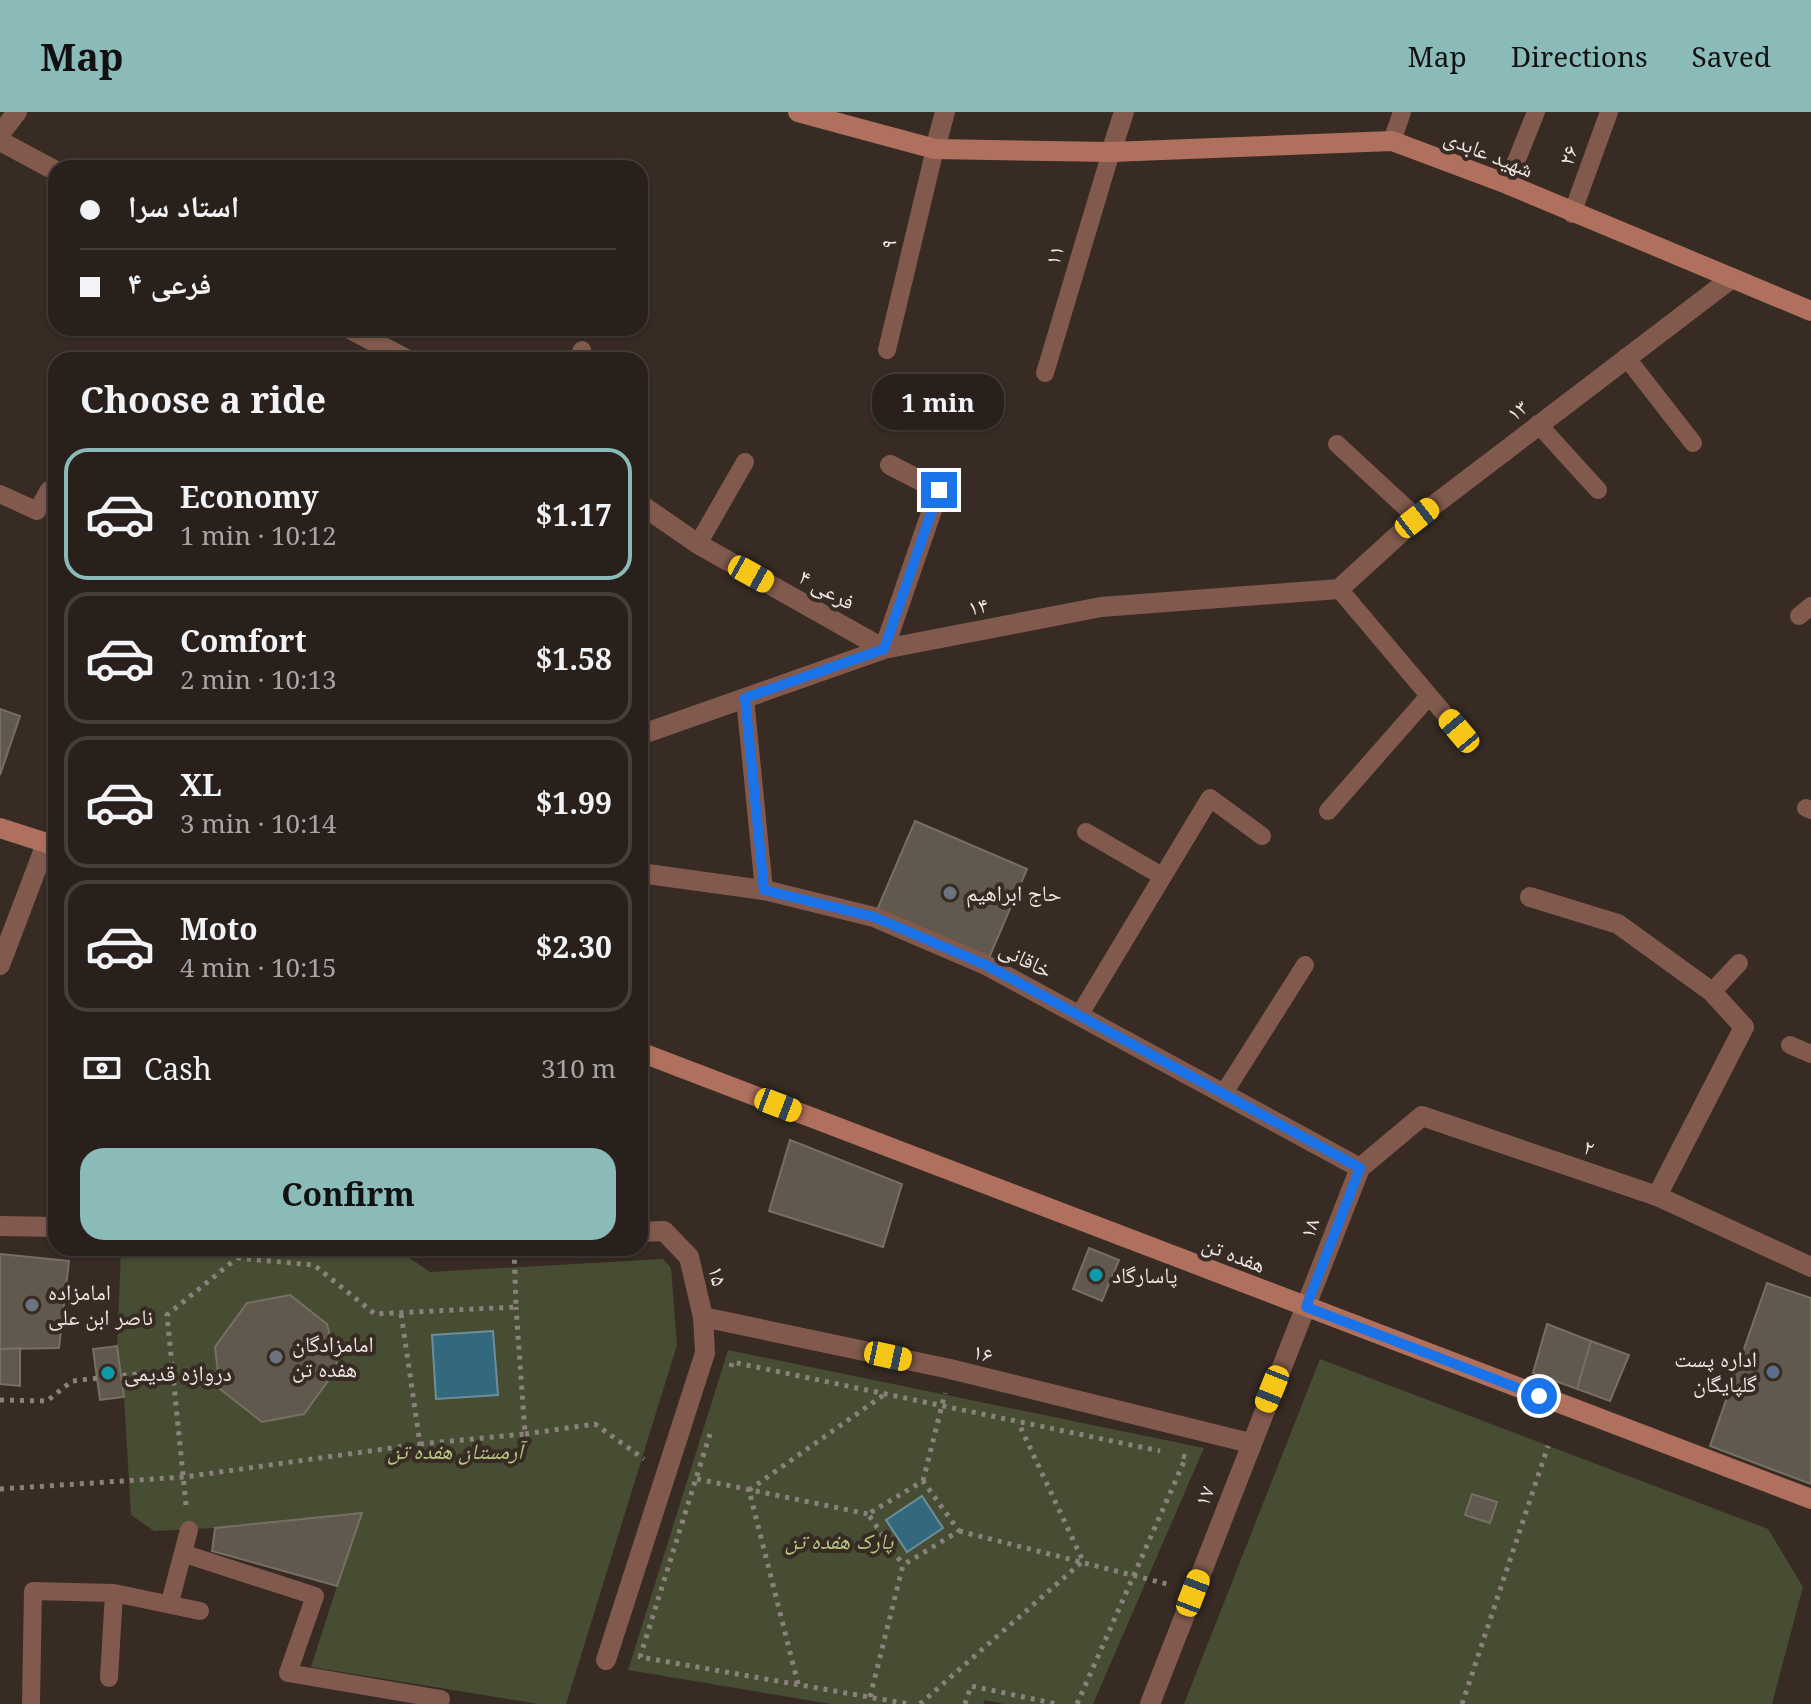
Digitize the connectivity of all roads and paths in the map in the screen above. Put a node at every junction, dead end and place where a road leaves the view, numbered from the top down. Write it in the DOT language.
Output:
graph roads {
  1 [pos="17,112"];
  2 [pos="798,112"];
  3 [pos="945,112"];
  4 [pos="1124,112"];
  5 [pos="1402,112"];
  6 [pos="1536,112"];
  7 [pos="1609,112"];
  8 [pos="0,134"];
  9 [pos="0,141"];
  10 [pos="1392,141"];
  11 [pos="935,149"];
  12 [pos="1111,152"];
  13 [pos="48,167"];
  14 [pos="1507,184"];
  15 [pos="1572,214"];
  16 [pos="1732,278"];
  17 [pos="1811,311"];
  18 [pos="361,336"];
  19 [pos="887,350"];
  20 [pos="388,352"];
  21 [pos="1626,357"];
  22 [pos="1045,373"];
  23 [pos="1538,424"];
  24 [pos="1693,443"];
  25 [pos="1337,444"];
  26 [pos="745,462"];
  27 [pos="890,465"];
  28 [pos="1598,490"];
  29 [pos="48,492"];
  30 [pos="0,494"];
  31 [pos="648,510"];
  32 [pos="1417,518"];
  33 [pos="698,544"];
  34 [pos="1339,589"];
  35 [pos="884,649"];
  36 [pos="1429,696"];
  37 [pos="745,698"];
  38 [pos="1459,731"];
  39 [pos="648,732"];
  40 [pos="1328,811"];
  41 [pos="0,828"];
  42 [pos="1086,832"];
  43 [pos="1262,836"];
  44 [pos="24,837"];
  45 [pos="0,839"];
  46 [pos="48,844"];
  47 [pos="48,852"];
  48 [pos="648,874"];
  49 [pos="1162,876"];
  50 [pos="764,890"];
  51 [pos="1530,897"];
  52 [pos="1739,963"];
  53 [pos="0,965"];
  54 [pos="1305,965"];
  55 [pos="1712,992"];
  56 [pos="1080,1014"];
  57 [pos="1790,1045"];
  58 [pos="1811,1054"];
  59 [pos="648,1055"];
  60 [pos="1224,1093"];
  61 [pos="1360,1168"];
  62 [pos="1657,1196"];
  63 [pos="0,1226"];
  64 [pos="48,1227"];
  65 [pos="648,1232"];
  66 [pos="514,1256"];
  67 [pos="237,1258"];
  68 [pos="1811,1267"];
  69 [pos="516,1307"];
  70 [pos="1306,1307"];
  71 [pos="401,1313"];
  72 [pos="703,1317"];
  73 [pos="173,1370"];
  74 [pos="728,1377"];
  75 [pos="885,1394"];
  76 [pos="0,1400"];
  77 [pos="943,1405"];
  78 [pos="714,1421"];
  79 [pos="1018,1421"];
  80 [pos="1250,1443"];
  81 [pos="420,1444"];
  82 [pos="1548,1446"];
  83 [pos="184,1477"];
  84 [pos="923,1481"];
  85 [pos="0,1489"];
  86 [pos="1811,1499"];
  87 [pos="189,1530"];
  88 [pos="959,1531"];
  89 [pos="185,1554"];
  90 [pos="1083,1561"];
  91 [pos="903,1565"];
  92 [pos="1134,1573"];
  93 [pos="114,1593"];
  94 [pos="1193,1593"];
  95 [pos="170,1602"];
  96 [pos="200,1611"];
  97 [pos="606,1660"];
  98 [pos="109,1678"];
  99 [pos="798,1684"];
  100 [pos="870,1697"];
  101 [pos="441,1699"];
  102 [pos="31,1704"];
  103 [pos="909,1704"];
  104 [pos="920,1704"];
  105 [pos="965,1704"];
  106 [pos="1057,1704"];
  107 [pos="1077,1704"];
  108 [pos="1150,1704"];
  109 [pos="1462,1704"];
  1 -- 8 [label="street"];
  2 -- 11 [label="main road, شهید عابدی"];
  3 -- 11 [label="street"];
  4 -- 12 [label="street"];
  5 -- 10 [label="lane"];
  6 -- 14 [label="lane"];
  7 -- 15 [label="lane, ۲۶"];
  9 -- 13 [label="street"];
  10 -- 12 [label="main road, شهید عابدی"];
  10 -- 14 [label="main road, شهید عابدی"];
  11 -- 12 [label="main road, شهید عابدی"];
  11 -- 19 [label="lane, ۹"];
  12 -- 22 [label="lane, ۱۱"];
  14 -- 15 [label="main road, شهید عابدی"];
  15 -- 16 [label="main road, شهید عابدی"];
  16 -- 17 [label="main road, شهید عابدی"];
  16 -- 21 [label="street, ۱۳"];
  18 -- 20 [label="street"];
  21 -- 23 [label="street, ۱۳"];
  21 -- 24 [label="lane"];
  23 -- 28 [label="lane"];
  23 -- 32 [label="street, ۱۳"];
  25 -- 32 [label="lane"];
  26 -- 33 [label="lane"];
  27 -- 35 [label="street"];
  29 -- 30 [label="lane"];
  31 -- 33 [label="street, فرعی ۴"];
  32 -- 34 [label="street, ۱۳"];
  33 -- 35 [label="street, فرعی ۴"];
  34 -- 35 [label="street, ۱۴"];
  34 -- 36 [label="lane"];
  35 -- 37 [label="street, ۱۴"];
  36 -- 38 [label="lane"];
  36 -- 40 [label="lane"];
  37 -- 39 [label="street, ۱۴"];
  37 -- 50 [label="lane"];
  41 -- 44 [label="main road"];
  42 -- 49 [label="lane"];
  43 -- 49 [label="lane"];
  44 -- 45 [label="lane"];
  44 -- 46 [label="main road"];
  47 -- 53 [label="street"];
  48 -- 50 [label="street, خاقانی"];
  49 -- 56 [label="lane"];
  50 -- 56 [label="street, خاقانی"];
  51 -- 55 [label="street"];
  52 -- 55 [label="lane"];
  54 -- 60 [label="lane"];
  55 -- 62 [label="street"];
  56 -- 60 [label="street, خاقانی"];
  57 -- 58 [label="lane"];
  59 -- 70 [label="main road, هفده تن"];
  60 -- 61 [label="street, خاقانی"];
  61 -- 62 [label="street, ۲"];
  61 -- 70 [label="street, ۱۸"];
  62 -- 68 [label="street, ۲"];
  63 -- 64 [label="street"];
  65 -- 72 [label="street, ۱۵"];
  66 -- 69 [label="path"];
  67 -- 71 [label="path"];
  67 -- 73 [label="path"];
  69 -- 71 [label="path"];
  69 -- 81 [label="path"];
  70 -- 80 [label="street, ۱۷"];
  70 -- 86 [label="main road, هفده تن"];
  71 -- 81 [label="path"];
  72 -- 80 [label="street, ۱۶"];
  72 -- 97 [label="street, ۱۵"];
  73 -- 76 [label="path"];
  73 -- 83 [label="path"];
  74 -- 75 [label="path"];
  75 -- 77 [label="path"];
  75 -- 99 [label="path"];
  77 -- 79 [label="path"];
  77 -- 84 [label="path"];
  78 -- 99 [label="path"];
  79 -- 90 [label="path"];
  79 -- 92 [label="path"];
  80 -- 94 [label="street, ۱۷"];
  81 -- 83 [label="path"];
  82 -- 109 [label="path"];
  83 -- 85 [label="path"];
  83 -- 87 [label="path"];
  84 -- 88 [label="path"];
  84 -- 91 [label="path"];
  87 -- 89 [label="lane"];
  88 -- 90 [label="path"];
  88 -- 91 [label="path"];
  89 -- 95 [label="lane"];
  89 -- 101 [label="lane"];
  90 -- 92 [label="path"];
  90 -- 104 [label="path"];
  91 -- 100 [label="path"];
  92 -- 94 [label="path"];
  92 -- 107 [label="path"];
  93 -- 95 [label="lane"];
  93 -- 98 [label="lane"];
  93 -- 102 [label="lane"];
  94 -- 108 [label="street, ۱۷"];
  95 -- 96 [label="lane"];
  99 -- 100 [label="path"];
  100 -- 103 [label="path"];
  105 -- 106 [label="path"];
}
